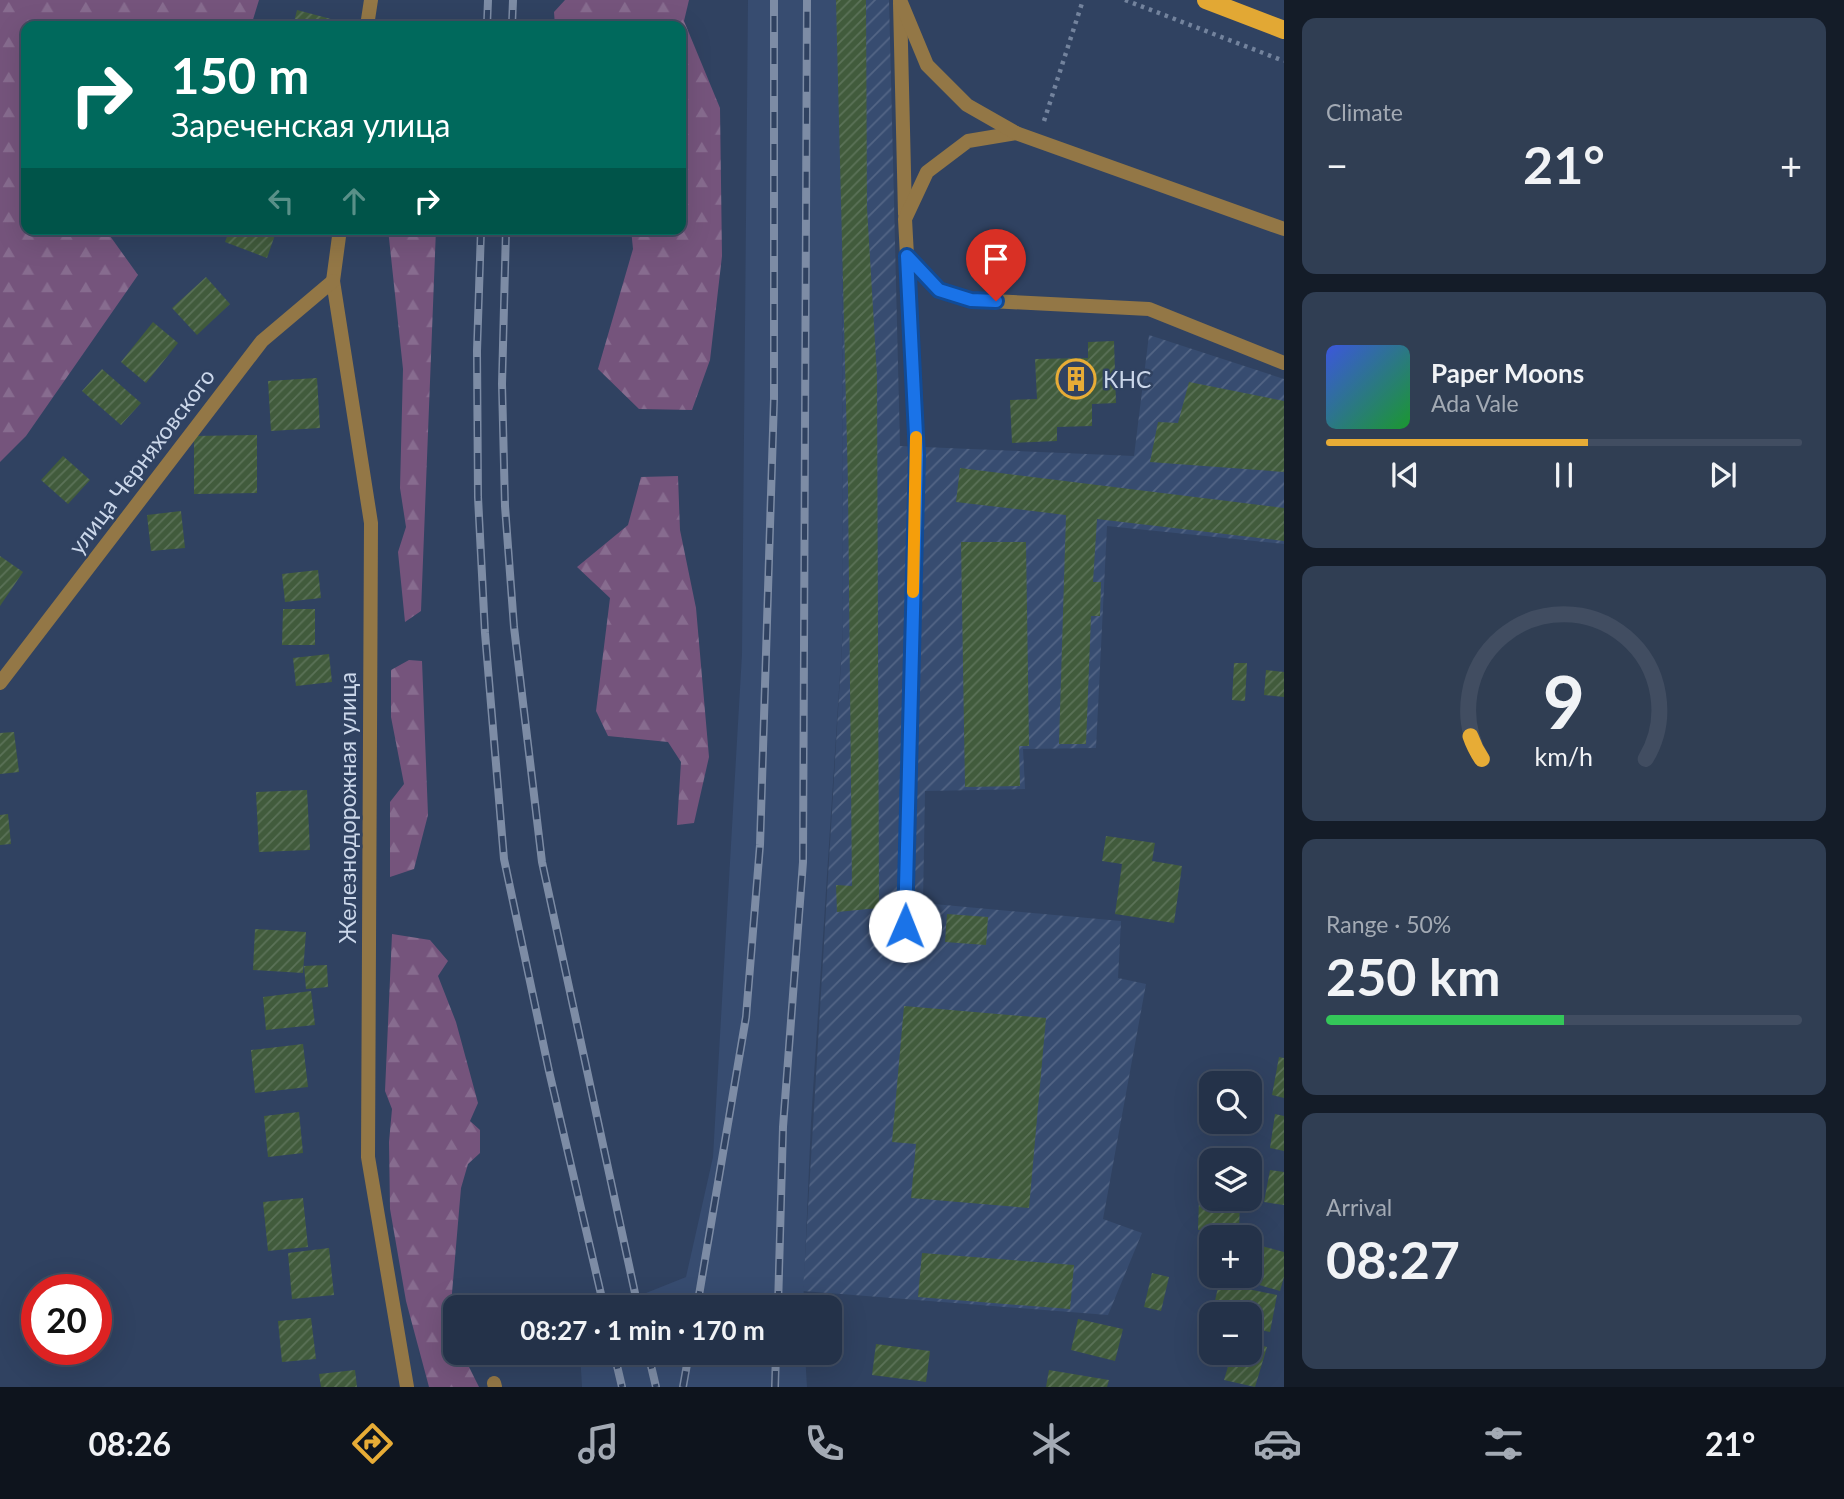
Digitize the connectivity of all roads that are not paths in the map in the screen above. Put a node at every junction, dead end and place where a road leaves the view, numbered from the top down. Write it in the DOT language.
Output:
graph roads {
  1 [pos="370,0"];
  2 [pos="1206,0"];
  3 [pos="900,1"];
  4 [pos="368,21"];
  5 [pos="1284,30"];
  6 [pos="1016,133"];
  7 [pos="905,219"];
  8 [pos="1284,229"];
  9 [pos="339,235"];
  10 [pos="907,256"];
  11 [pos="333,281"];
  12 [pos="1284,363"];
  13 [pos="0,683"];
  14 [pos="905,926"];
  15 [pos="407,1387"];
  1 -- 4 [label="street"];
  2 -- 5 [label="main road"];
  3 -- 6 [label="street"];
  3 -- 7 [label="street"];
  6 -- 7 [label="street"];
  6 -- 8 [label="street"];
  7 -- 10 [label="street"];
  9 -- 11 [label="street, Железнодорожная улица"];
  10 -- 12 [label="street"];
  10 -- 14 [label="street"];
  11 -- 13 [label="street, улица Черняховского"];
  11 -- 15 [label="street, Железнодорожная улица"];
}
